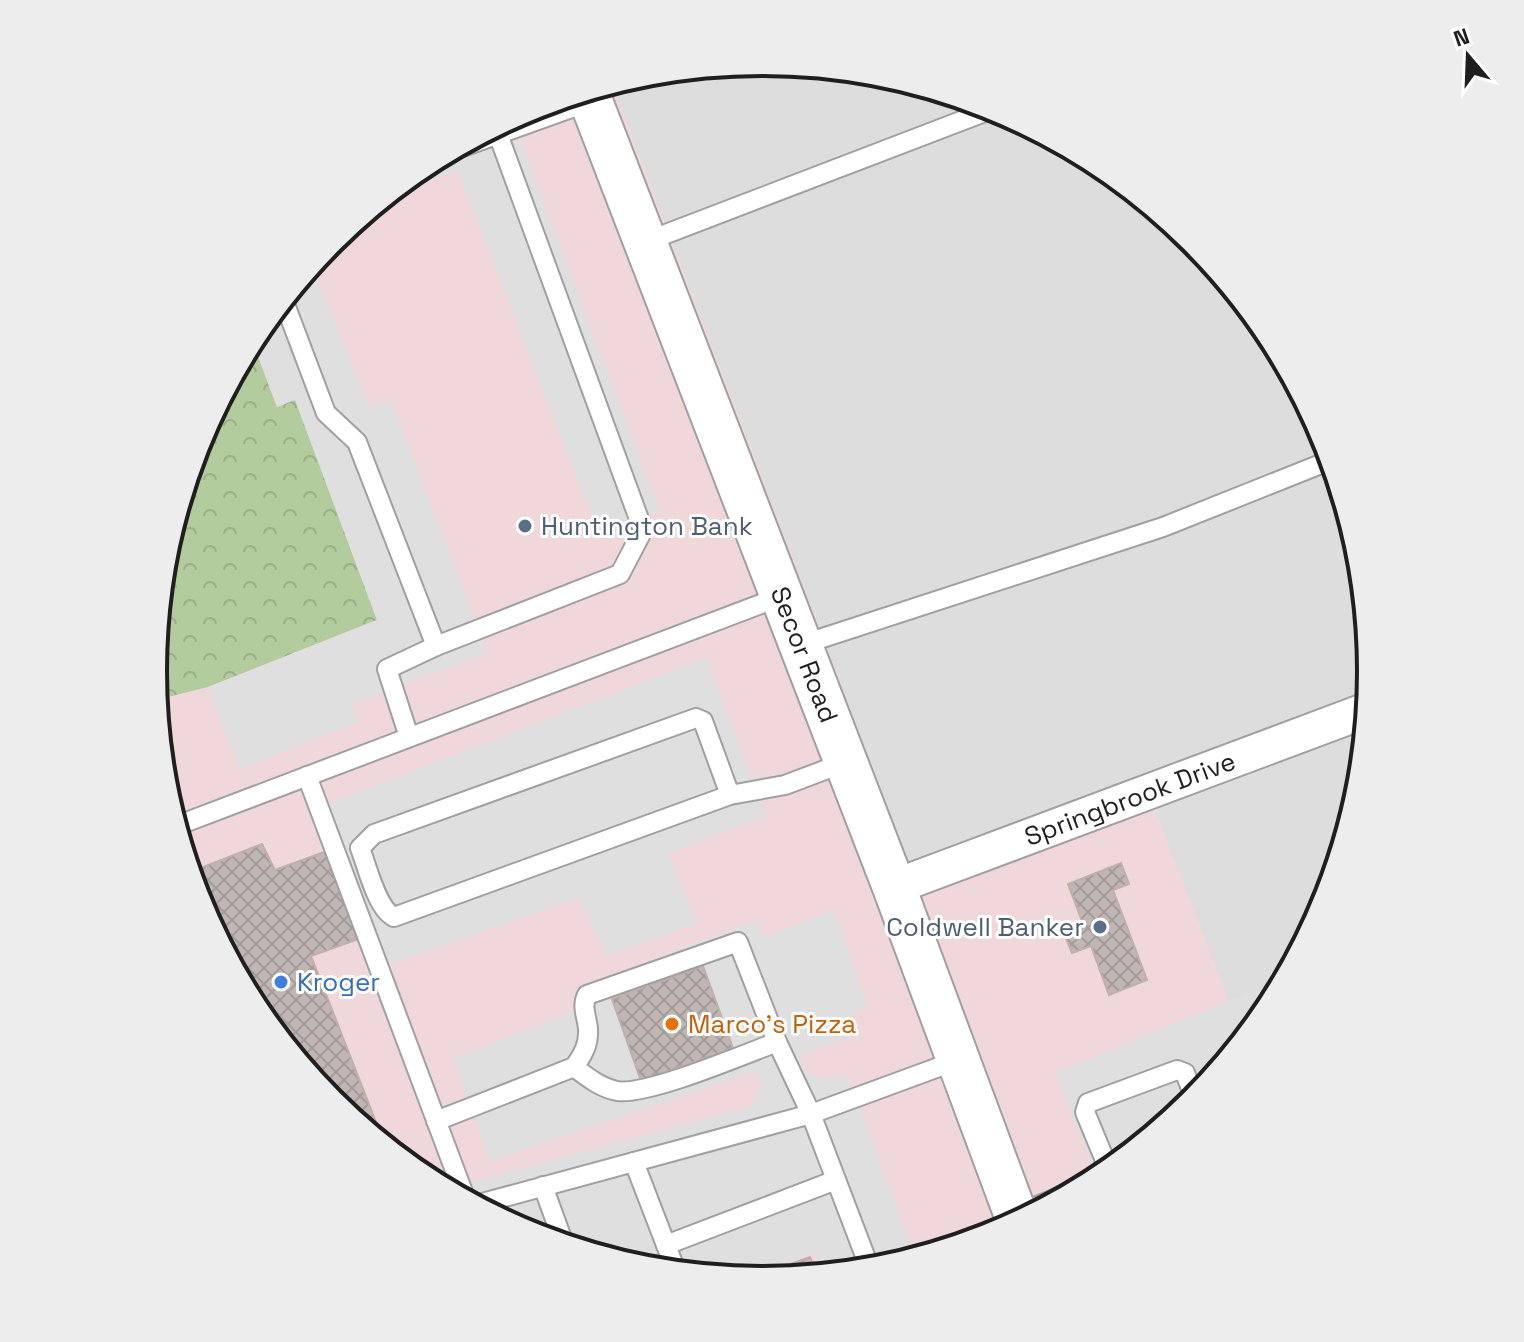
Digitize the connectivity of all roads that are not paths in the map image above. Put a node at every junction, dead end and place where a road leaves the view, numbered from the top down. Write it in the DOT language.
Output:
graph roads {
  1 [pos="591,101"];
  2 [pos="975,116"];
  3 [pos="499,137"];
  4 [pos="645,242"];
  5 [pos="288,312"];
  6 [pos="1320,465"];
  7 [pos="782,596"];
  8 [pos="801,645"];
  9 [pos="436,646"];
  10 [pos="1356,714"];
  11 [pos="409,737"];
  12 [pos="846,762"];
  13 [pos="307,776"];
  14 [pos="730,795"];
  15 [pos="186,822"];
  16 [pos="894,887"];
  17 [pos="777,1042"];
  18 [pos="958,1060"];
  19 [pos="574,1067"];
  20 [pos="1190,1085"];
  21 [pos="811,1114"];
  22 [pos="436,1121"];
  23 [pos="1104,1158"];
  24 [pos="634,1162"];
  25 [pos="836,1180"];
  26 [pos="460,1183"];
  27 [pos="543,1186"];
  28 [pos="491,1201"];
  29 [pos="1014,1210"];
  30 [pos="559,1230"];
  31 [pos="666,1245"];
  32 [pos="865,1257"];
  33 [pos="671,1259"];
  1 -- 4 [label="street, Secor Road"];
  2 -- 4 [label="lane"];
  3 -- 9 [label="lane"];
  4 -- 7 [label="street, Secor Road"];
  5 -- 9 [label="lane"];
  6 -- 8 [label="lane"];
  7 -- 8 [label="street, Secor Road"];
  7 -- 11 [label="lane"];
  8 -- 12 [label="street, Secor Road"];
  9 -- 11 [label="lane"];
  10 -- 16 [label="street, Springbrook Drive"];
  11 -- 13 [label="lane"];
  12 -- 14 [label="lane"];
  12 -- 16 [label="street, Secor Road"];
  13 -- 15 [label="lane"];
  13 -- 22 [label="lane"];
  14 -- 14 [label="lane"];
  16 -- 18 [label="street, Secor Road"];
  17 -- 19 [label="lane"];
  17 -- 19 [label="lane"];
  17 -- 21 [label="lane"];
  18 -- 21 [label="lane"];
  18 -- 29 [label="street, Secor Road"];
  19 -- 22 [label="lane"];
  20 -- 23 [label="lane"];
  21 -- 24 [label="lane"];
  21 -- 25 [label="lane"];
  22 -- 26 [label="lane"];
  24 -- 27 [label="lane"];
  24 -- 31 [label="lane"];
  25 -- 31 [label="lane"];
  25 -- 32 [label="lane"];
  27 -- 28 [label="lane"];
  27 -- 30 [label="lane"];
  31 -- 33 [label="lane"];
}
